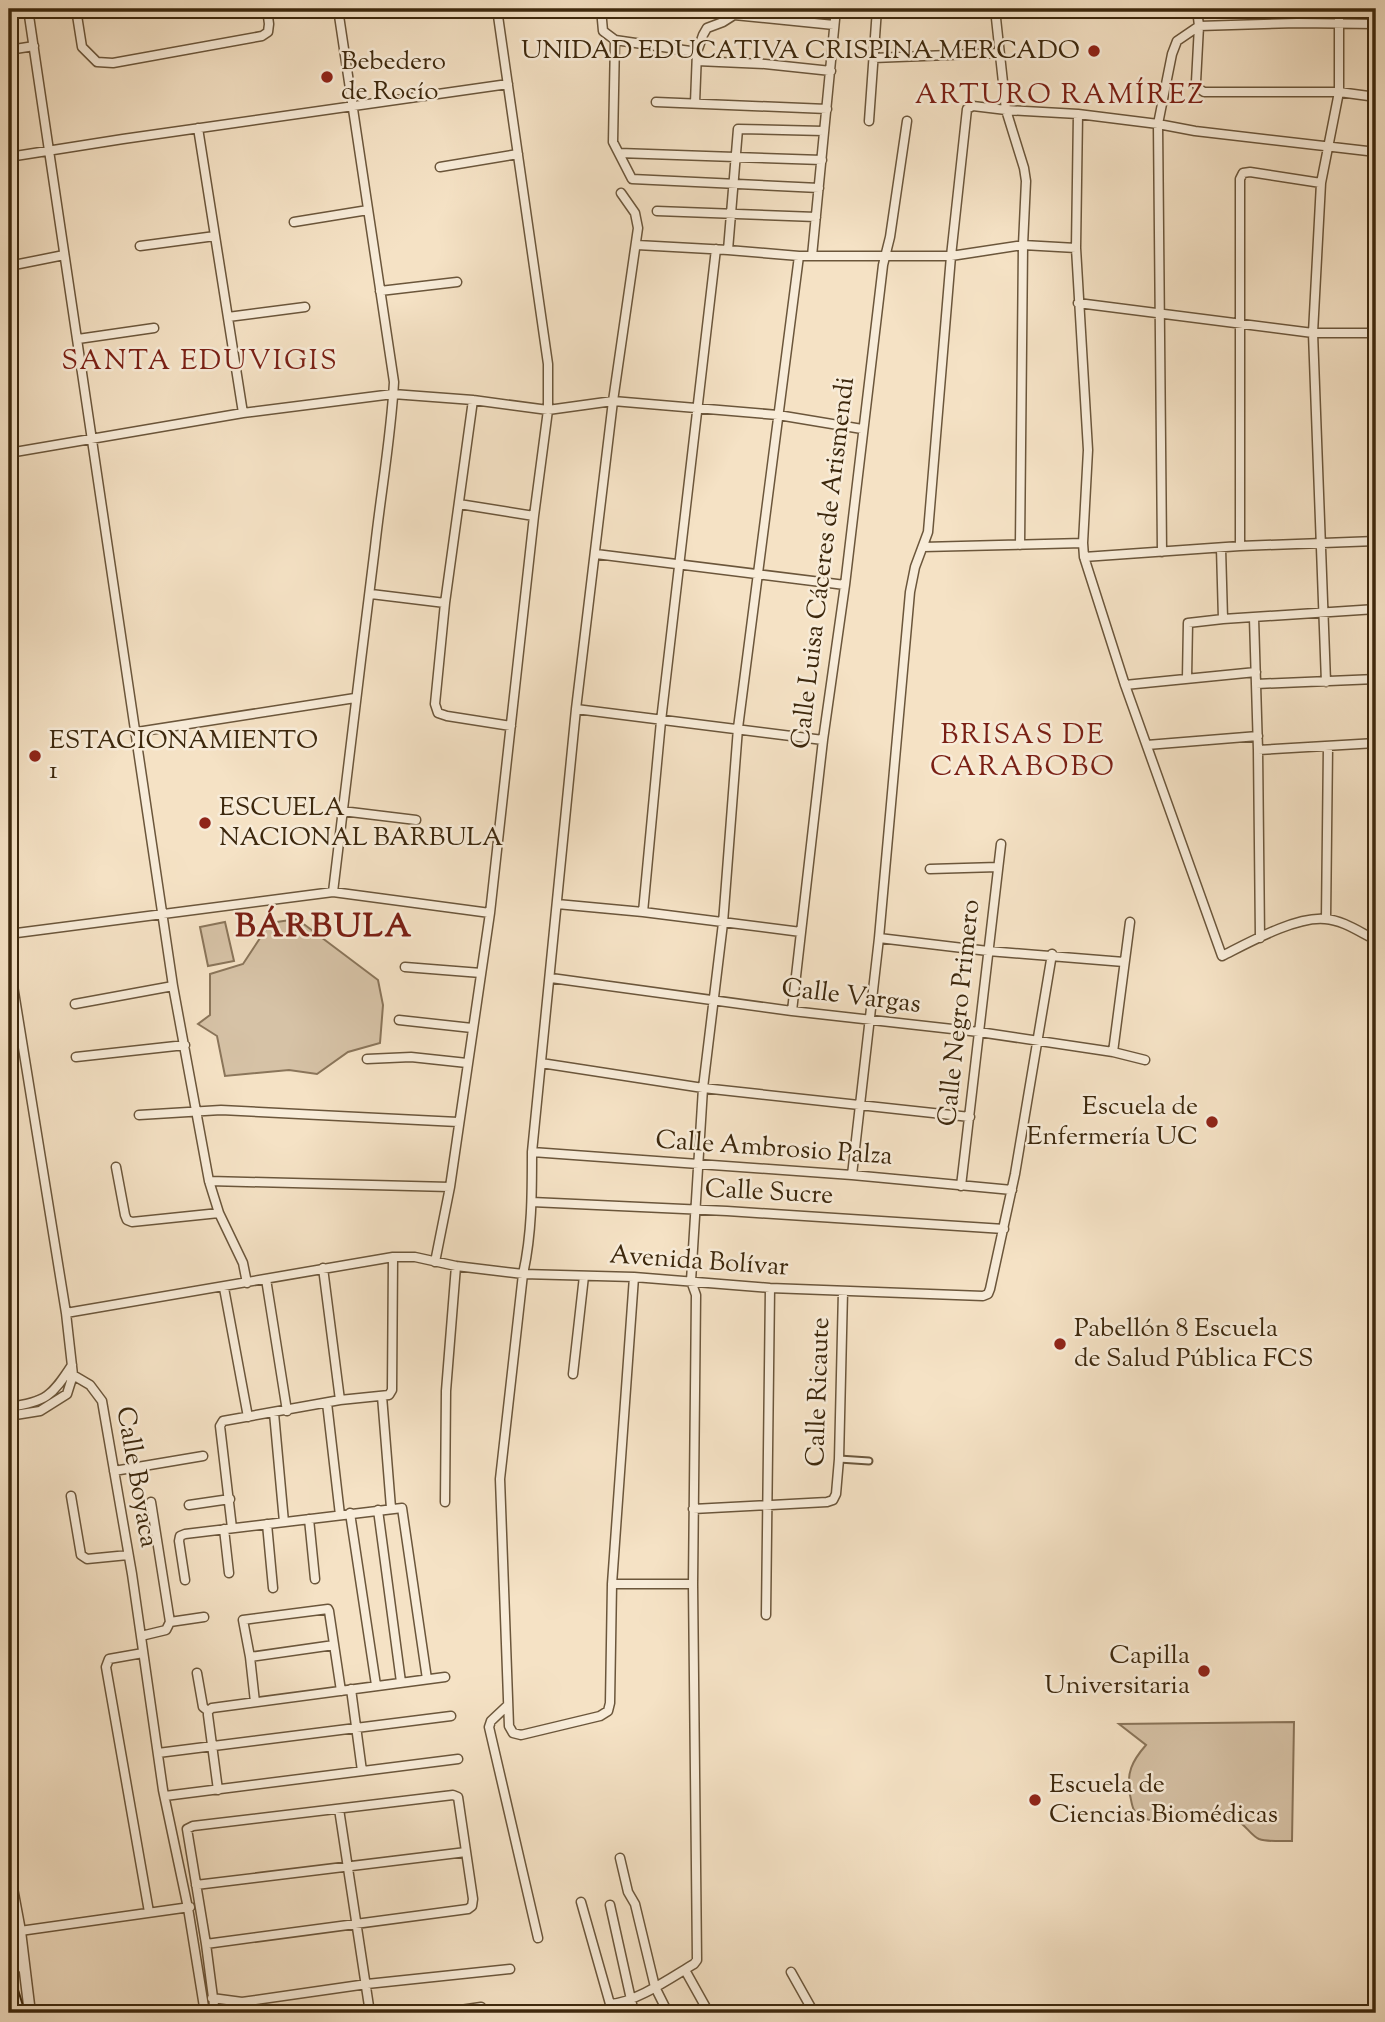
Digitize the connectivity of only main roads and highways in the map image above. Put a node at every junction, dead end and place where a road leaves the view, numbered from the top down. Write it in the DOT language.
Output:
graph roads {
  1 [pos="9,1981"];
  2 [pos="9,2008"];
  3 [pos="10,2013"];
  4 [pos="19,2013"];
  1 -- 4 [label="main road"];
  2 -- 3 [label="main road"];
}
